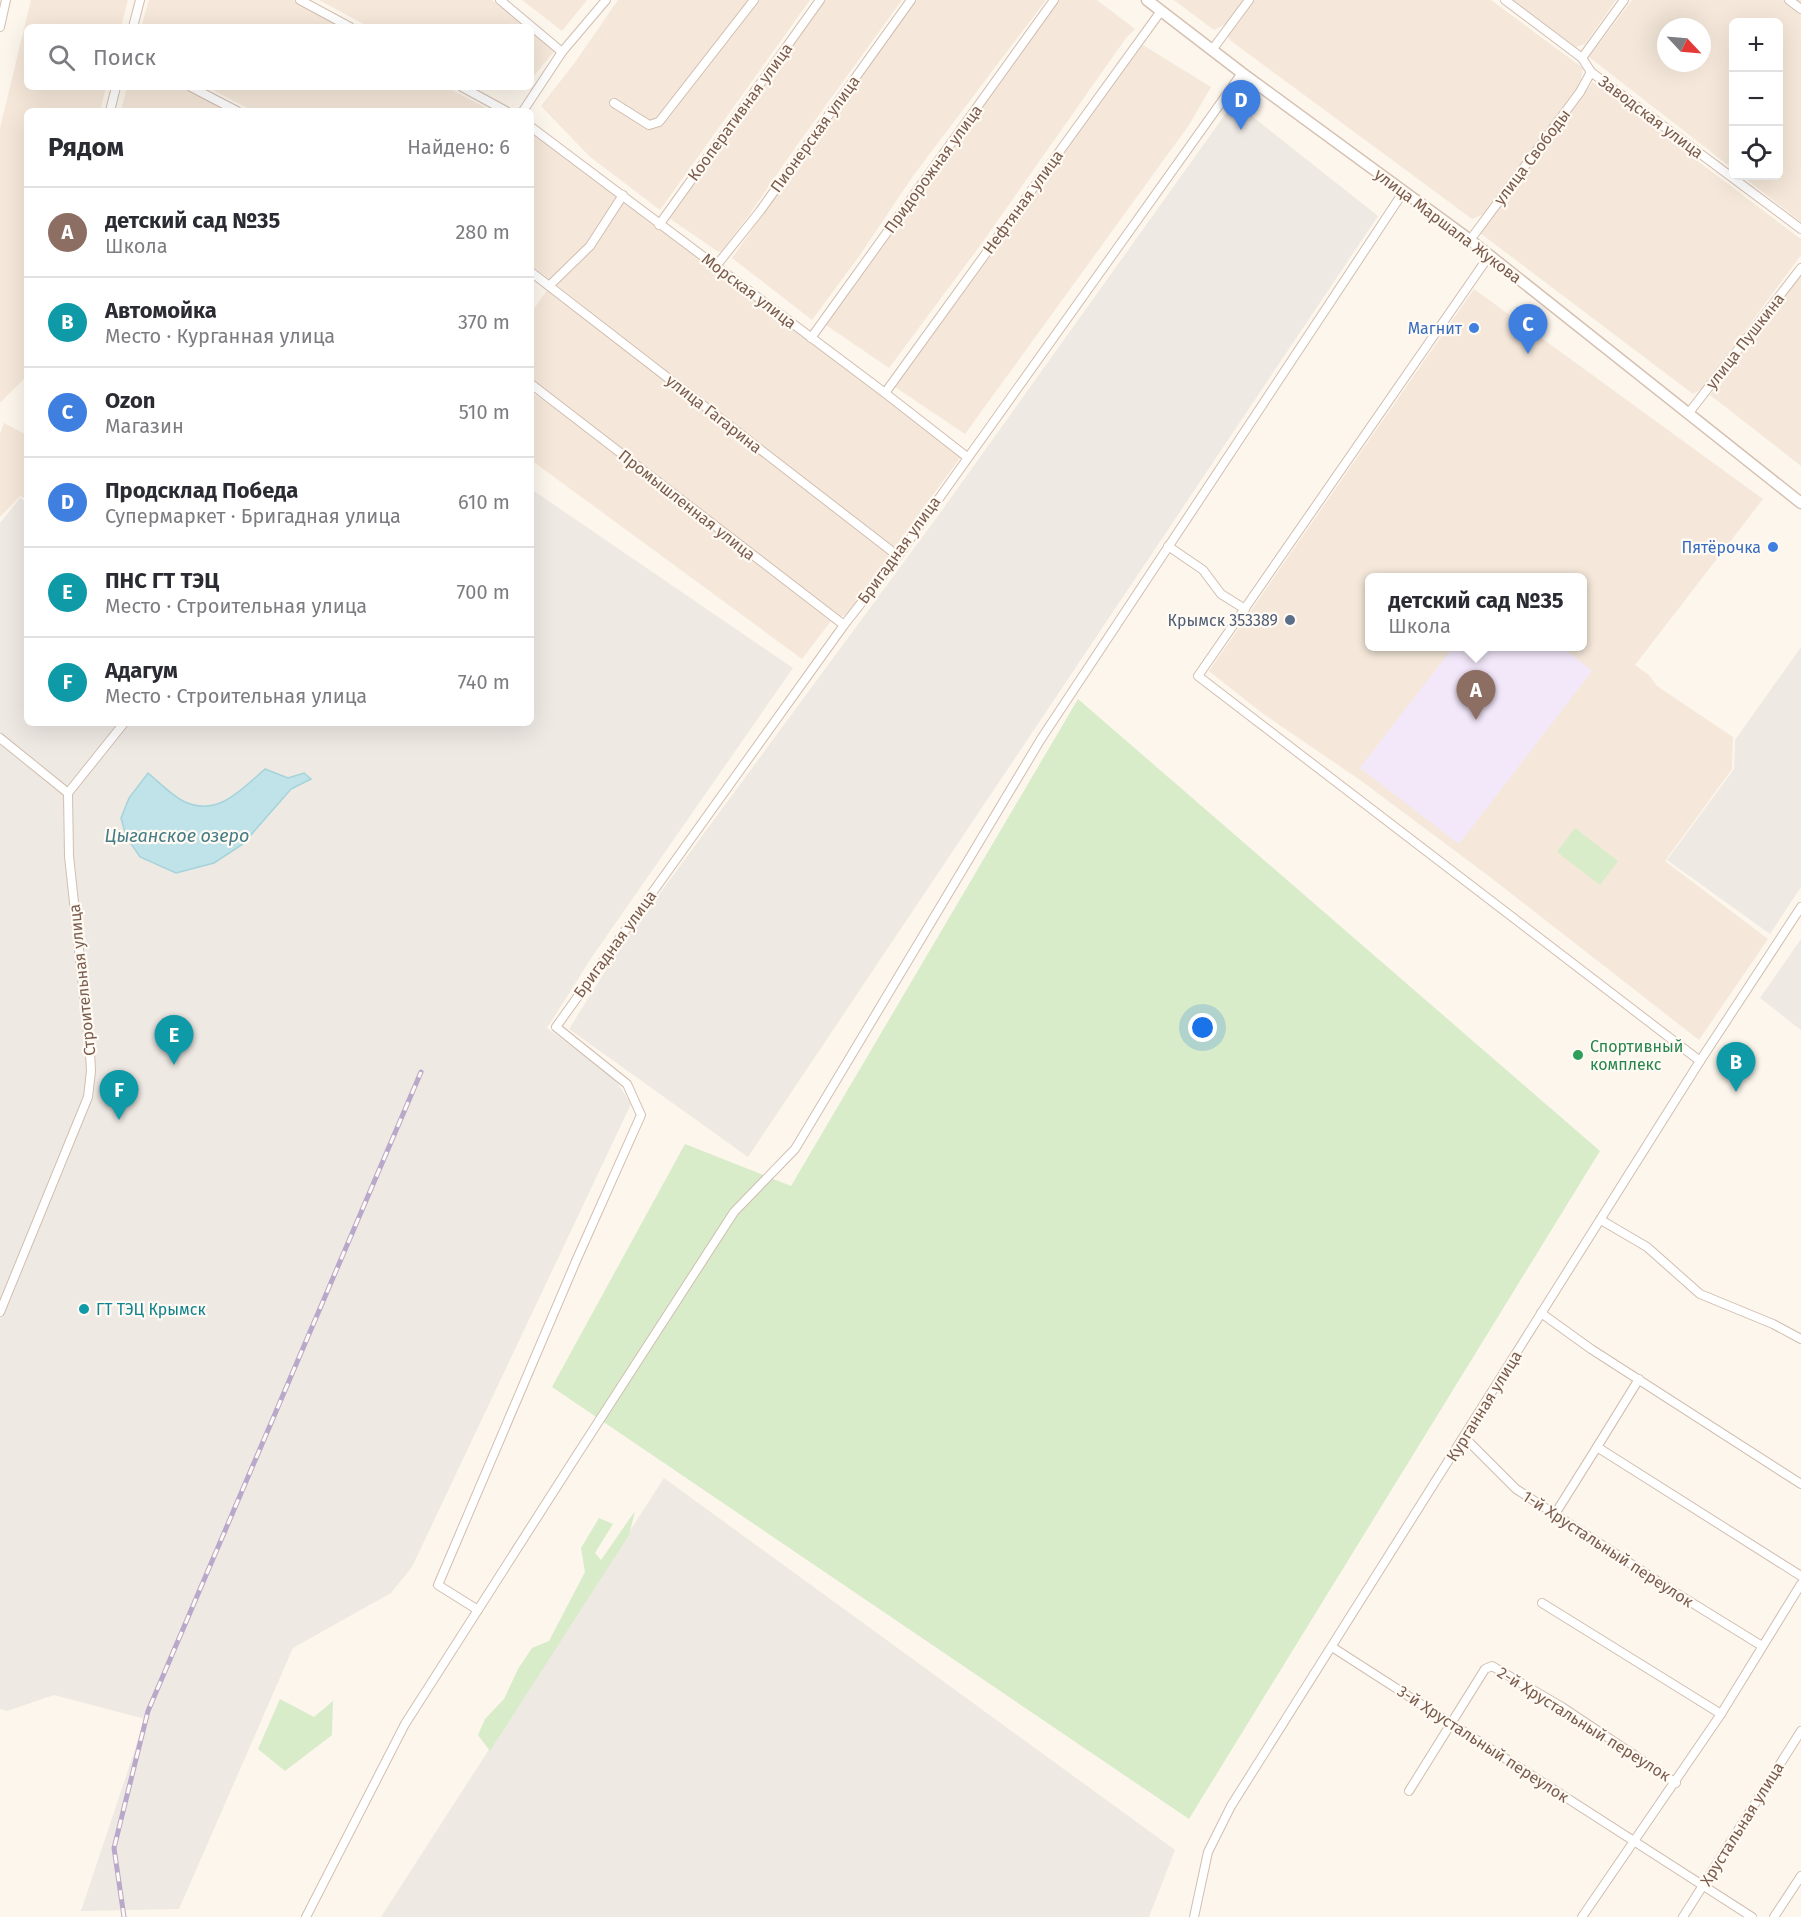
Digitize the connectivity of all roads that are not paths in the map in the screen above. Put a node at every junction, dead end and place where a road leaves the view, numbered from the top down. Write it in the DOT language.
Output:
graph roads {
  1 [pos="6,0"];
  2 [pos="140,0"];
  3 [pos="300,0"];
  4 [pos="500,0"];
  5 [pos="606,0"];
  6 [pos="754,0"];
  7 [pos="820,0"];
  8 [pos="911,0"];
  9 [pos="1054,0"];
  10 [pos="1147,0"];
  11 [pos="1249,0"];
  12 [pos="1505,0"];
  13 [pos="1624,0"];
  14 [pos="1789,0"];
  15 [pos="1801,9"];
  16 [pos="1161,11"];
  17 [pos="134,24"];
  18 [pos="344,24"];
  19 [pos="529,24"];
  20 [pos="0,27"];
  21 [pos="534,29"];
  22 [pos="1212,50"];
  23 [pos="562,52"];
  24 [pos="1582,58"];
  25 [pos="1591,72"];
  26 [pos="1242,73"];
  27 [pos="115,90"];
  28 [pos="197,90"];
  29 [pos="468,90"];
  30 [pos="614,103"];
  31 [pos="111,108"];
  32 [pos="231,108"];
  33 [pos="500,108"];
  34 [pos="525,108"];
  35 [pos="534,129"];
  36 [pos="1404,191"];
  37 [pos="623,195"];
  38 [pos="659,225"];
  39 [pos="1801,229"];
  40 [pos="1470,240"];
  41 [pos="1489,256"];
  42 [pos="716,266"];
  43 [pos="1801,268"];
  44 [pos="534,274"];
  45 [pos="549,286"];
  46 [pos="811,338"];
  47 [pos="534,386"];
  48 [pos="885,393"];
  49 [pos="1688,414"];
  50 [pos="967,457"];
  51 [pos="1801,503"];
  52 [pos="1168,546"];
  53 [pos="898,556"];
  54 [pos="1245,609"];
  55 [pos="844,625"];
  56 [pos="122,726"];
  57 [pos="0,738"];
  58 [pos="68,793"];
  59 [pos="1801,907"];
  60 [pos="1701,1061"];
  61 [pos="1601,1220"];
  62 [pos="0,1312"];
  63 [pos="1541,1313"];
  64 [pos="1801,1339"];
  65 [pos="1639,1379"];
  66 [pos="1465,1438"];
  67 [pos="1597,1447"];
  68 [pos="1801,1484"];
  69 [pos="1556,1514"];
  70 [pos="1801,1576"];
  71 [pos="1801,1584"];
  72 [pos="1542,1603"];
  73 [pos="478,1610"];
  74 [pos="1332,1647"];
  75 [pos="1762,1647"];
  76 [pos="1721,1714"];
  77 [pos="1450,1723"];
  78 [pos="1801,1731"];
  79 [pos="1676,1783"];
  80 [pos="1409,1791"];
  81 [pos="1635,1841"];
  82 [pos="1800,1878"];
  83 [pos="1704,1885"];
  84 [pos="306,1917"];
  85 [pos="1194,1917"];
  86 [pos="1582,1917"];
  87 [pos="1683,1917"];
  88 [pos="1752,1917"];
  89 [pos="1774,1917"];
  1 -- 20 [label="street"];
  2 -- 17 [label="street"];
  3 -- 18 [label="street"];
  4 -- 19 [label="street"];
  5 -- 23 [label="street"];
  6 -- 30 [label="street"];
  7 -- 38 [label="street, Кооперативная улица"];
  8 -- 42 [label="street, Пионерская улица"];
  9 -- 46 [label="street, Придорожная улица"];
  10 -- 16 [label="main road, улица Маршала Жукова"];
  11 -- 22 [label="street"];
  12 -- 24 [label="street, Заводская улица"];
  13 -- 24 [label="street"];
  14 -- 15 [label="street"];
  16 -- 22 [label="main road, улица Маршала Жукова"];
  16 -- 48 [label="street, Нефтяная улица"];
  21 -- 23 [label="street"];
  22 -- 26 [label="main road, улица Маршала Жукова"];
  23 -- 34 [label="street"];
  24 -- 25 [label="street, Заводская улица"];
  25 -- 39 [label="street, Заводская улица"];
  25 -- 40 [label="street, улица Свободы"];
  26 -- 36 [label="main road, улица Маршала Жукова"];
  26 -- 50 [label="street, Бригадная улица"];
  27 -- 31 [label="street"];
  28 -- 32 [label="street"];
  29 -- 33 [label="street"];
  35 -- 37 [label="street, Морская улица"];
  36 -- 40 [label="main road, улица Маршала Жукова"];
  36 -- 52 [label="street"];
  37 -- 38 [label="street, Морская улица"];
  37 -- 45 [label="street"];
  38 -- 42 [label="street, Морская улица"];
  40 -- 41 [label="main road, улица Маршала Жукова"];
  41 -- 49 [label="main road, улица Маршала Жукова"];
  41 -- 54 [label="street"];
  42 -- 46 [label="street, Морская улица"];
  43 -- 49 [label="street, улица Пушкина"];
  44 -- 45 [label="street, улица Гагарина"];
  45 -- 53 [label="street, улица Гагарина"];
  46 -- 48 [label="street, Морская улица"];
  47 -- 55 [label="street, Промышленная улица"];
  48 -- 50 [label="street, Морская улица"];
  49 -- 51 [label="main road, улица Маршала Жукова"];
  50 -- 53 [label="street, Бригадная улица"];
  52 -- 54 [label="street"];
  52 -- 73 [label="street"];
  53 -- 55 [label="street, Бригадная улица"];
  54 -- 60 [label="street"];
  55 -- 73 [label="street, Бригадная улица"];
  56 -- 58 [label="street"];
  57 -- 58 [label="street"];
  58 -- 62 [label="street, Строительная улица"];
  59 -- 60 [label="street, Курганная улица"];
  60 -- 61 [label="street, Курганная улица"];
  61 -- 63 [label="street, Курганная улица"];
  61 -- 64 [label="street"];
  63 -- 65 [label="street"];
  63 -- 66 [label="street, Курганная улица"];
  65 -- 67 [label="street"];
  65 -- 68 [label="street"];
  66 -- 69 [label="street, 1-й Хрустальный переулок"];
  66 -- 74 [label="street, Курганная улица"];
  67 -- 69 [label="street"];
  67 -- 70 [label="street"];
  69 -- 75 [label="street, 1-й Хрустальный переулок"];
  71 -- 75 [label="street"];
  72 -- 76 [label="street"];
  73 -- 84 [label="street"];
  74 -- 77 [label="street, 3-й Хрустальный переулок"];
  74 -- 85 [label="street, Курганная улица"];
  75 -- 76 [label="street"];
  76 -- 79 [label="street"];
  77 -- 79 [label="street, 2-й Хрустальный переулок"];
  77 -- 80 [label="street"];
  77 -- 81 [label="street, 3-й Хрустальный переулок"];
  78 -- 83 [label="street, Хрустальная улица"];
  79 -- 81 [label="street"];
  81 -- 83 [label="street, 3-й Хрустальный переулок"];
  81 -- 86 [label="street"];
  82 -- 89 [label="street"];
  83 -- 87 [label="street, Хрустальная улица"];
  83 -- 88 [label="street, 3-й Хрустальный переулок"];
}
